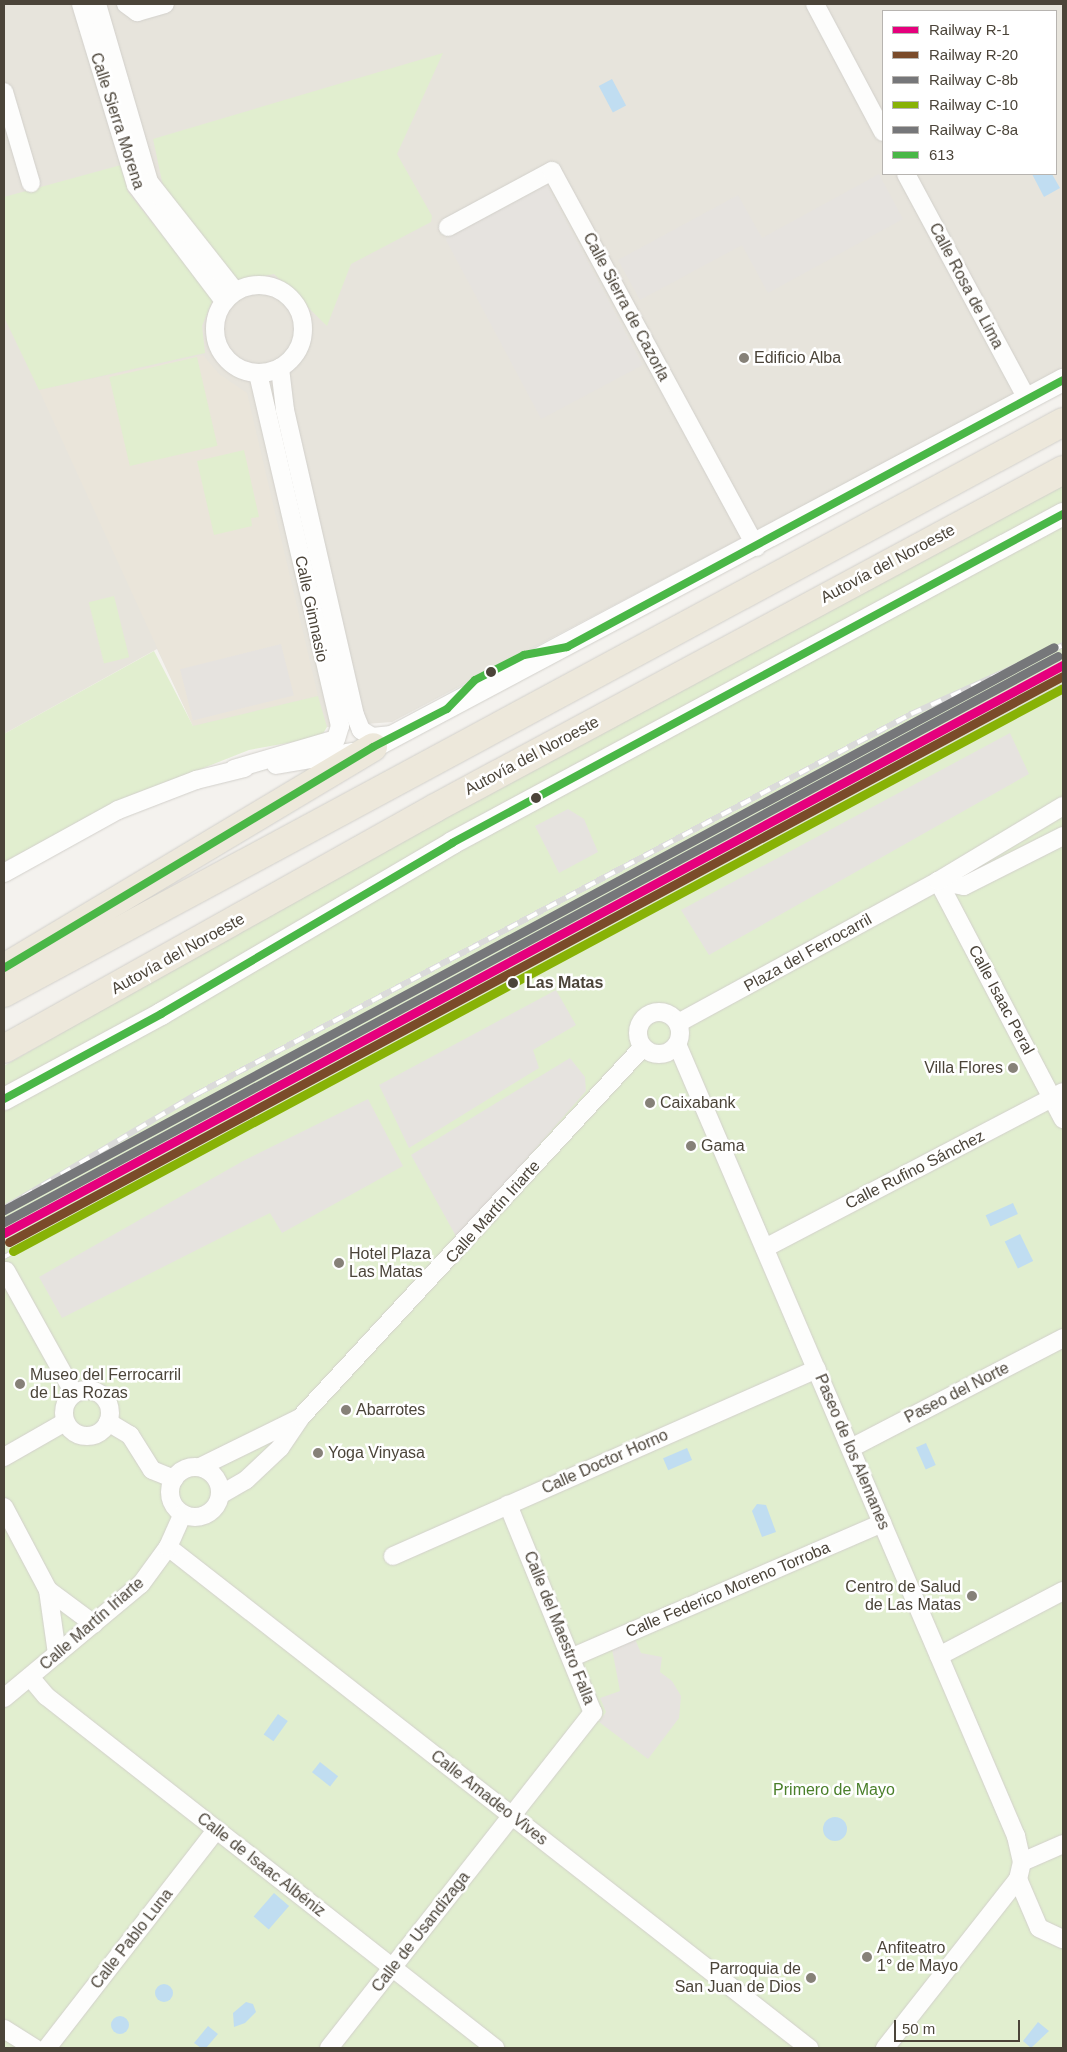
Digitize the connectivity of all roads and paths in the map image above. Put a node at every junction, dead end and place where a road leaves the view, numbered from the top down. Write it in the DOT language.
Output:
graph roads {
  1 [pos="81,4"];
  2 [pos="97,4"];
  3 [pos="126,4"];
  4 [pos="166,4"];
  5 [pos="815,4"];
  6 [pos="4,92"];
  7 [pos="882,130"];
  8 [pos="907,175"];
  9 [pos="31,183"];
  10 [pos="448,227"];
  11 [pos="229,296"];
  12 [pos="280,368"];
  13 [pos="258,374"];
  14 [pos="1063,380"];
  15 [pos="1027,399"];
  16 [pos="1063,422"];
  17 [pos="1063,470"];
  18 [pos="1063,514"];
  19 [pos="756,547"];
  20 [pos="397,734"];
  21 [pos="373,747"];
  22 [pos="234,769"];
  23 [pos="1063,806"];
  24 [pos="1063,836"];
  25 [pos="4,873"];
  26 [pos="938,881"];
  27 [pos="4,968"];
  28 [pos="4,992"];
  29 [pos="678,1023"];
  30 [pos="677,1044"];
  31 [pos="643,1048"];
  32 [pos="4,1049"];
  33 [pos="1058,1095"];
  34 [pos="4,1099"];
  35 [pos="1063,1119"];
  36 [pos="766,1248"];
  37 [pos="6,1271"];
  38 [pos="1063,1338"];
  39 [pos="817,1369"];
  40 [pos="74,1393"];
  41 [pos="300,1418"];
  42 [pos="65,1422"];
  43 [pos="108,1422"];
  44 [pos="851,1448"];
  45 [pos="4,1457"];
  46 [pos="200,1467"];
  47 [pos="174,1479"];
  48 [pos="220,1495"];
  49 [pos="508,1505"];
  50 [pos="4,1507"];
  51 [pos="183,1514"];
  52 [pos="882,1523"];
  53 [pos="168,1548"];
  54 [pos="393,1556"];
  55 [pos="48,1590"];
  56 [pos="1063,1592"];
  57 [pos="94,1624"];
  58 [pos="57,1654"];
  59 [pos="939,1656"];
  60 [pos="573,1657"];
  61 [pos="30,1678"];
  62 [pos="4,1698"];
  63 [pos="512,1816"];
  64 [pos="216,1830"];
  65 [pos="1059,1851"];
  66 [pos="1020,1870"];
  67 [pos="1063,1939"];
  68 [pos="394,1968"];
  69 [pos="4,2030"];
  70 [pos="35,2048"];
  71 [pos="47,2048"];
  72 [pos="329,2048"];
  73 [pos="496,2048"];
  74 [pos="809,2048"];
  75 [pos="885,2048"];
  1 -- 11 [label="street, Calle Sierra Morena"];
  2 -- 11 [label="street, Calle Sierra Morena"];
  3 -- 4 [label="street"];
  5 -- 7 [label="street"];
  6 -- 9 [label="street"];
  8 -- 15 [label="street, Calle Rosa de Lima"];
  10 -- 19 [label="street, Calle Sierra de Cazorla"];
  11 -- 12 [label="street"];
  11 -- 13 [label="street"];
  12 -- 13 [label="street"];
  12 -- 20 [label="street, Calle Gimnasio"];
  13 -- 22 [label="street, Calle Gimnasio"];
  14 -- 15 [label="street"];
  15 -- 19 [label="street"];
  16 -- 28 [label="highway"];
  17 -- 32 [label="highway, Autovía del Noroeste"];
  18 -- 34 [label="street"];
  19 -- 20 [label="street"];
  20 -- 21 [label="street"];
  21 -- 22 [label="street"];
  21 -- 27 [label="highway"];
  22 -- 25 [label="street"];
  23 -- 26 [label="street, Plaza del Ferrocarril"];
  24 -- 26 [label="street"];
  26 -- 29 [label="street, Plaza del Ferrocarril"];
  26 -- 33 [label="street, Calle Isaac Peral"];
  29 -- 30 [label="street"];
  29 -- 31 [label="street"];
  30 -- 31 [label="street"];
  30 -- 36 [label="street, Paseo de los Alemanes"];
  31 -- 41 [label="street, Calle Martín Iriarte"];
  33 -- 35 [label="street, Calle Isaac Peral"];
  33 -- 36 [label="street, Calle Rufino Sánchez"];
  36 -- 39 [label="street, Paseo de los Alemanes"];
  37 -- 40 [label="street"];
  38 -- 44 [label="street, Paseo del Norte"];
  39 -- 44 [label="street, Paseo de los Alemanes"];
  39 -- 49 [label="street, Calle Doctor Horno"];
  40 -- 42 [label="street"];
  40 -- 43 [label="street"];
  41 -- 46 [label="street, Calle Martín Iriarte"];
  41 -- 48 [label="street, Calle Martín Iriarte"];
  42 -- 43 [label="street"];
  42 -- 45 [label="street"];
  43 -- 47 [label="street"];
  44 -- 52 [label="street, Paseo de los Alemanes"];
  46 -- 47 [label="street"];
  46 -- 48 [label="street"];
  47 -- 51 [label="street"];
  48 -- 51 [label="street"];
  49 -- 54 [label="street, Calle Doctor Horno"];
  49 -- 60 [label="street, Calle del Maestro Falla"];
  50 -- 55 [label="street"];
  51 -- 53 [label="street, Calle Martín Iriarte"];
  52 -- 59 [label="street, Paseo de los Alemanes"];
  52 -- 60 [label="street, Calle Federico Moreno Torroba"];
  53 -- 57 [label="street, Calle Martín Iriarte"];
  53 -- 63 [label="street, Calle Amadeo Vives"];
  55 -- 57 [label="street"];
  55 -- 58 [label="street"];
  56 -- 59 [label="street"];
  57 -- 58 [label="street, Calle Martín Iriarte"];
  58 -- 61 [label="street, Calle Martín Iriarte"];
  59 -- 66 [label="street, Paseo de los Alemanes"];
  60 -- 63 [label="street, Calle del Maestro Falla"];
  61 -- 62 [label="street, Calle Martín Iriarte"];
  61 -- 64 [label="street, Calle de Isaac Albéniz"];
  63 -- 68 [label="street, Calle de Usandizaga"];
  63 -- 74 [label="street, Calle Amadeo Vives"];
  64 -- 68 [label="street, Calle de Isaac Albéniz"];
  64 -- 71 [label="street, Calle Pablo Luna"];
  65 -- 66 [label="street"];
  66 -- 67 [label="street, Paseo de los Alemanes"];
  66 -- 75 [label="street"];
  68 -- 72 [label="street, Calle de Usandizaga"];
  68 -- 73 [label="street, Calle de Isaac Albéniz"];
  69 -- 70 [label="street"];
}
